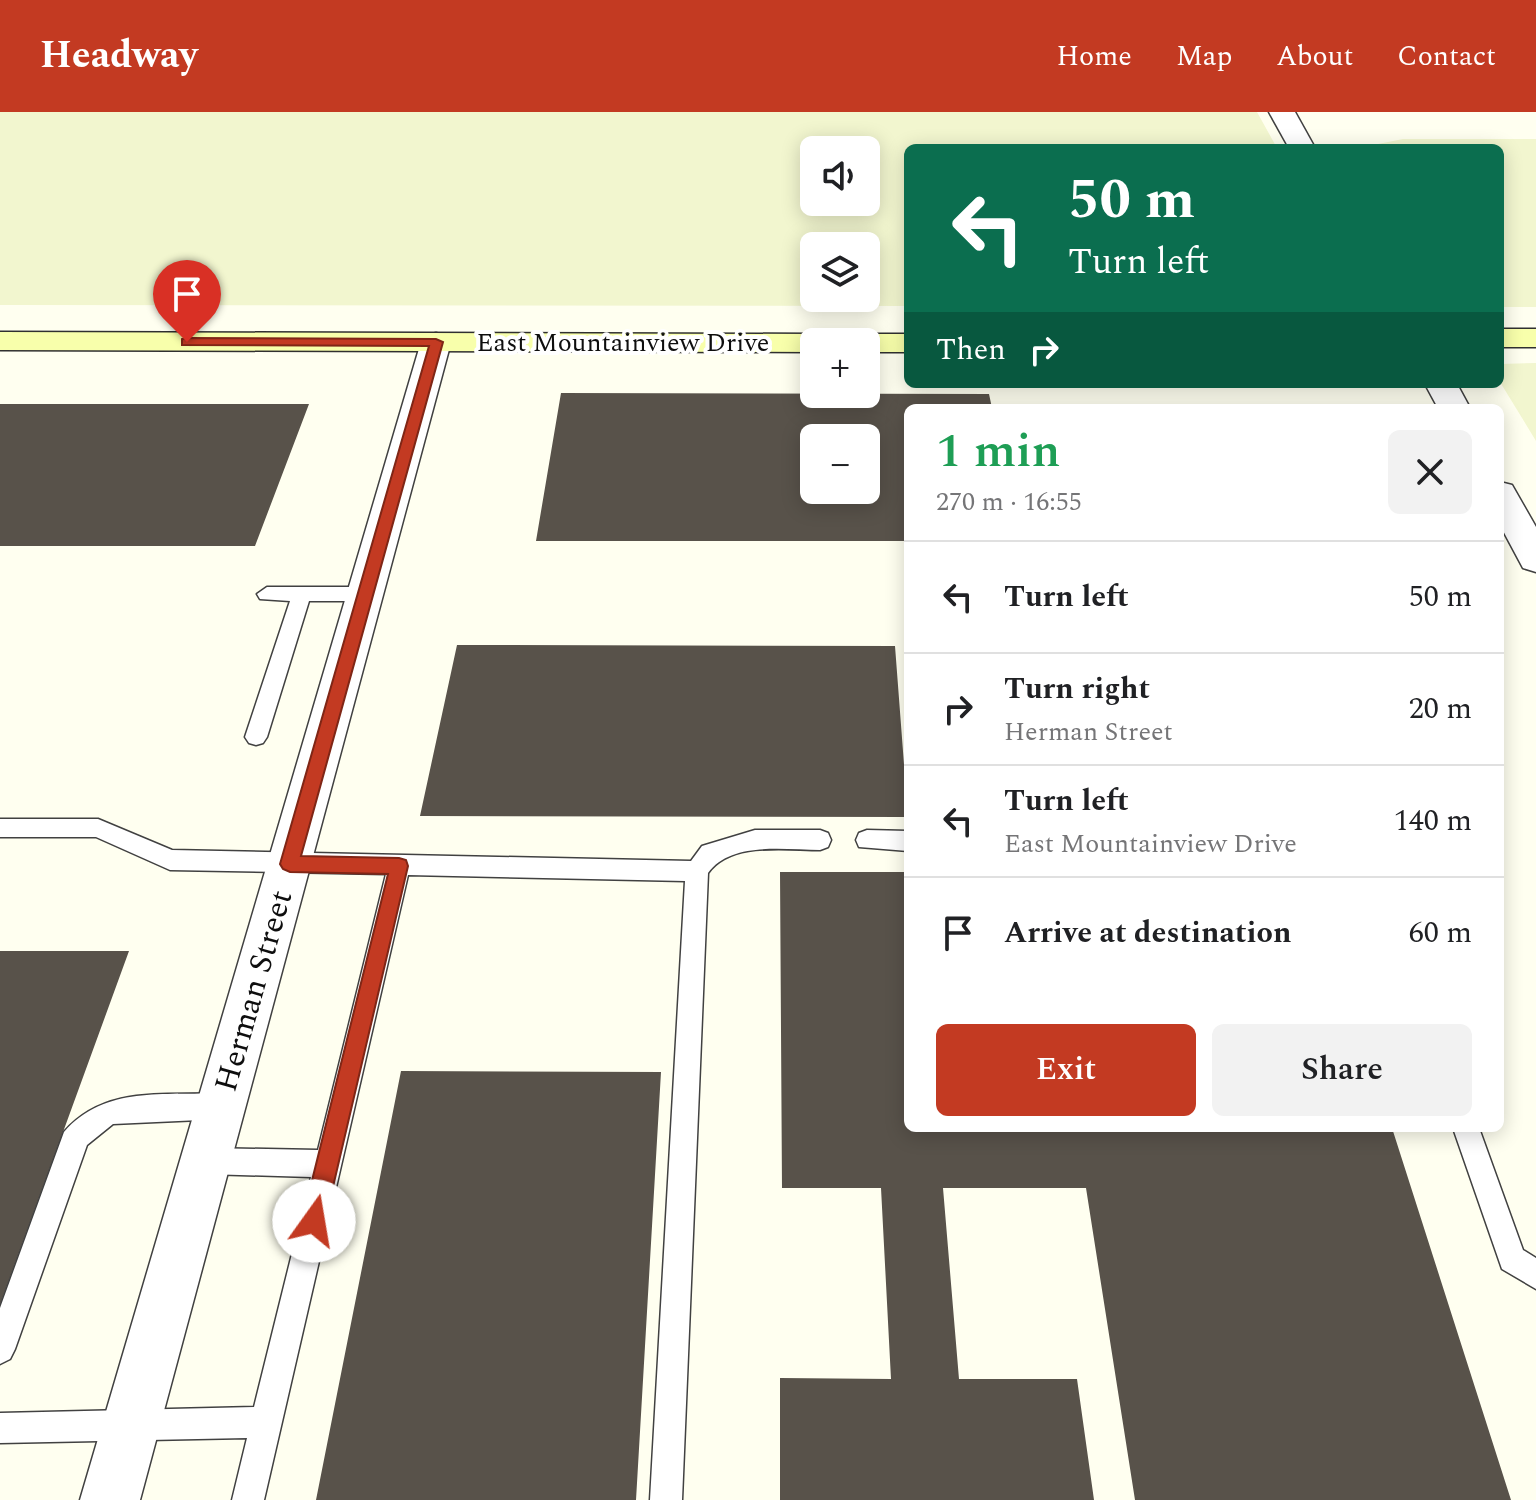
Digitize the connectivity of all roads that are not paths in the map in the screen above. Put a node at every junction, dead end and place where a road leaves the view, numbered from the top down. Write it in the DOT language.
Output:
graph roads {
  1 [pos="1282,112"];
  2 [pos="1300,144"];
  3 [pos="1504,338"];
  4 [pos="1536,338"];
  5 [pos="0,341"];
  6 [pos="436,342"];
  7 [pos="800,343"];
  8 [pos="880,343"];
  9 [pos="904,343"];
  10 [pos="1504,500"];
  11 [pos="1536,559"];
  12 [pos="267,594"];
  13 [pos="302,594"];
  14 [pos="367,594"];
  15 [pos="256,737"];
  16 [pos="0,828"];
  17 [pos="820,840"];
  18 [pos="867,840"];
  19 [pos="904,841"];
  20 [pos="290,864"];
  21 [pos="399,866"];
  22 [pos="697,871"];
  23 [pos="222,1106"];
  24 [pos="1467,1132"];
  25 [pos="206,1161"];
  26 [pos="327,1164"];
  27 [pos="1536,1275"];
  28 [pos="0,1349"];
  29 [pos="266,1422"];
  30 [pos="131,1425"];
  31 [pos="0,1428"];
  32 [pos="110,1500"];
  33 [pos="248,1500"];
  34 [pos="666,1500"];
  1 -- 2 [label="street"];
  3 -- 4 [label="main road"];
  5 -- 6 [label="main road, East Mountainview Drive"];
  6 -- 7 [label="main road, East Mountainview Drive"];
  6 -- 14 [label="street, Herman Street"];
  8 -- 9 [label="main road"];
  10 -- 11 [label="street"];
  12 -- 13 [label="lane"];
  13 -- 14 [label="lane"];
  13 -- 15 [label="lane"];
  14 -- 20 [label="street, Herman Street"];
  16 -- 20 [label="lane"];
  17 -- 22 [label="lane"];
  18 -- 19 [label="lane"];
  20 -- 21 [label="lane"];
  20 -- 23 [label="street, Herman Street"];
  21 -- 22 [label="lane"];
  21 -- 26 [label="lane"];
  22 -- 34 [label="lane"];
  23 -- 25 [label="street, Herman Street"];
  23 -- 28 [label="lane"];
  24 -- 27 [label="lane"];
  25 -- 26 [label="lane"];
  25 -- 30 [label="street, Herman Street"];
  26 -- 29 [label="lane"];
  29 -- 30 [label="lane"];
  29 -- 33 [label="lane"];
  30 -- 31 [label="lane"];
  30 -- 32 [label="street, Herman Street"];
}
